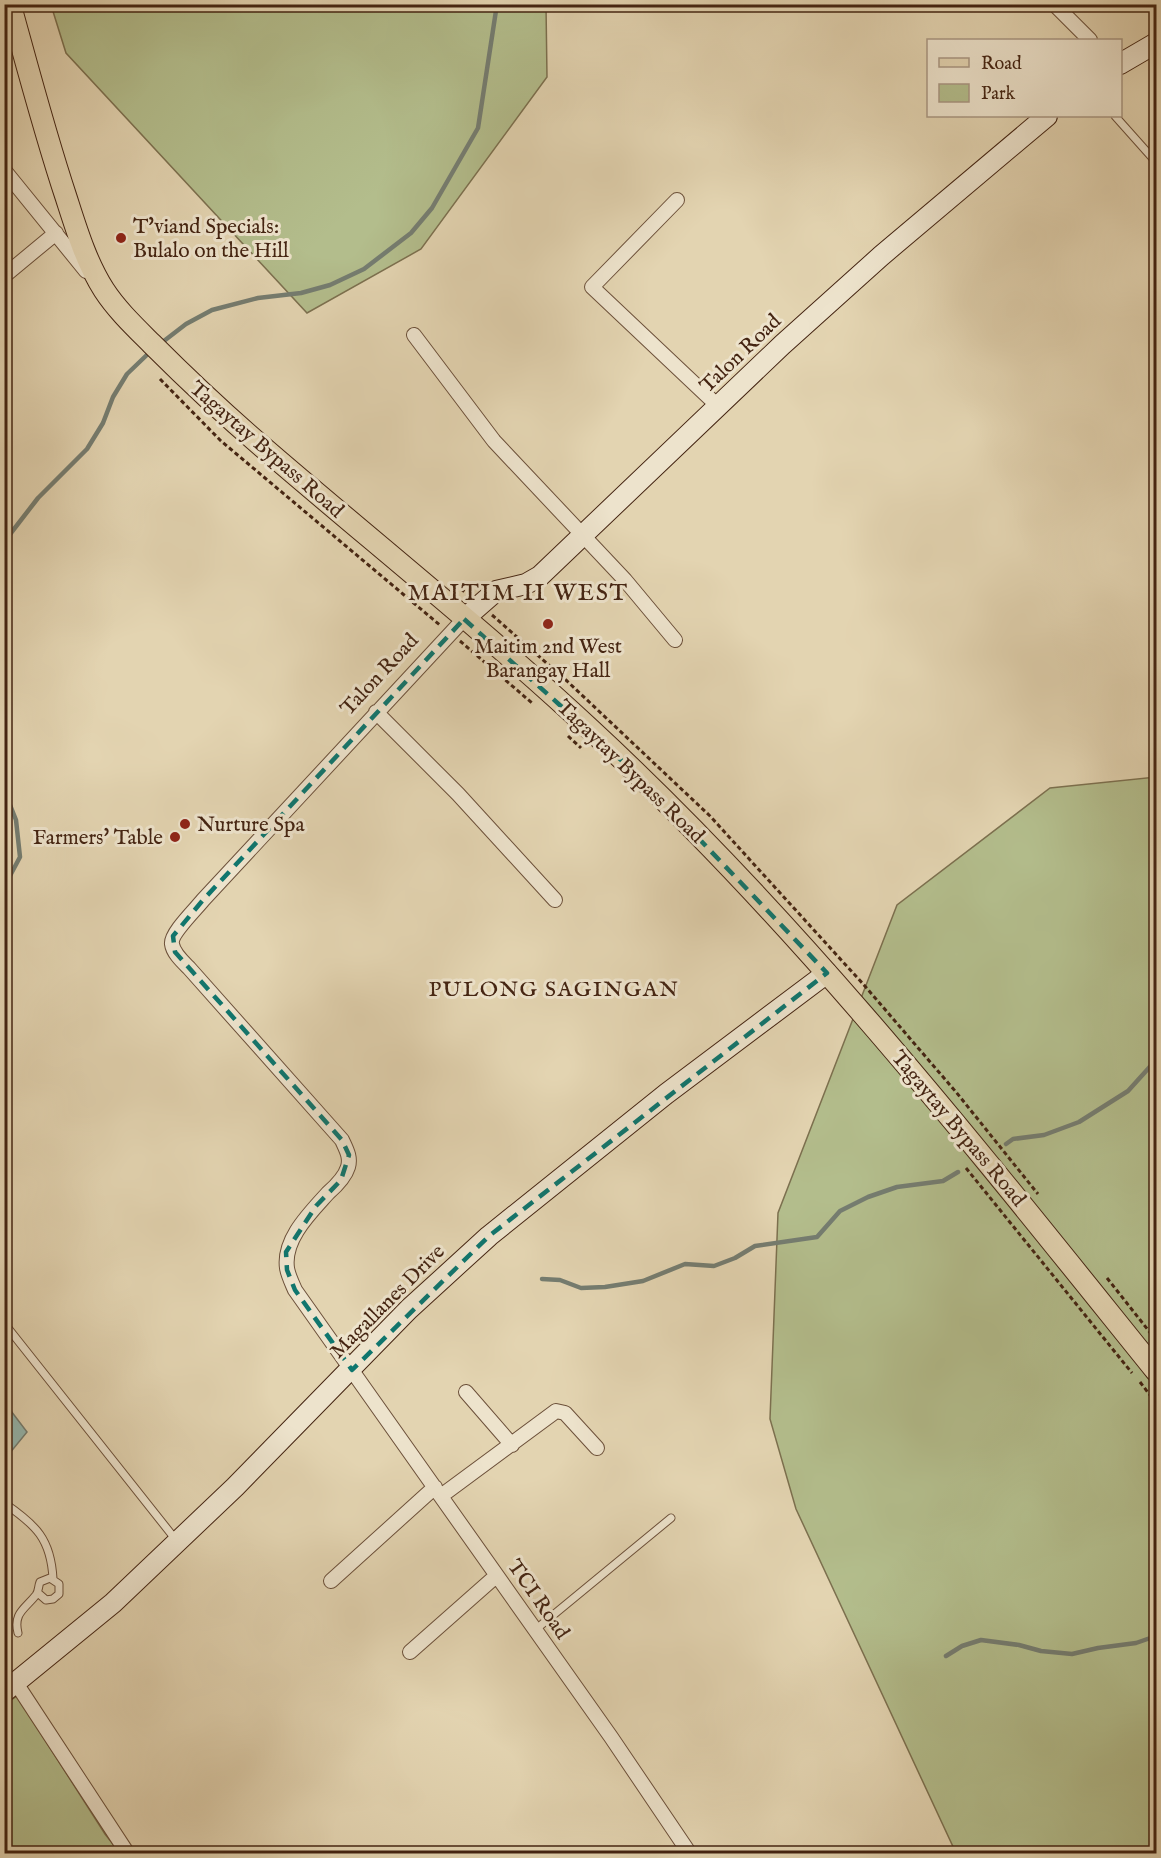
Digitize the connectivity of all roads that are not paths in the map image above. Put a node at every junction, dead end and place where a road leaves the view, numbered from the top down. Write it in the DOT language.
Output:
graph roads {
  1 [pos="10,4"];
  2 [pos="1054,4"];
  3 [pos="1089,39"];
  4 [pos="1156,43"];
  5 [pos="1122,63"];
  6 [pos="1046,117"];
  7 [pos="1116,117"];
  8 [pos="1156,162"];
  9 [pos="4,170"];
  10 [pos="677,200"];
  11 [pos="56,233"];
  12 [pos="4,276"];
  13 [pos="113,303"];
  14 [pos="414,335"];
  15 [pos="719,407"];
  16 [pos="582,535"];
  17 [pos="457,626"];
  18 [pos="675,640"];
  19 [pos="376,712"];
  20 [pos="555,900"];
  21 [pos="827,973"];
  22 [pos="4,1323"];
  23 [pos="352,1370"];
  24 [pos="1156,1371"];
  25 [pos="466,1392"];
  26 [pos="512,1445"];
  27 [pos="597,1448"];
  28 [pos="438,1492"];
  29 [pos="4,1503"];
  30 [pos="671,1518"];
  31 [pos="177,1542"];
  32 [pos="496,1576"];
  33 [pos="53,1579"];
  34 [pos="331,1581"];
  35 [pos="38,1593"];
  36 [pos="535,1630"];
  37 [pos="18,1633"];
  38 [pos="410,1652"];
  39 [pos="10,1688"];
  40 [pos="128,1854"];
  41 [pos="690,1854"];
  1 -- 13 [label="main road, Tagaytay Bypass Road"];
  2 -- 3 [label="street"];
  4 -- 5 [label="street"];
  6 -- 15 [label="street, Talon Road"];
  7 -- 8 [label="lane"];
  9 -- 11 [label="street"];
  10 -- 15 [label="street"];
  11 -- 12 [label="street"];
  11 -- 13 [label="street"];
  13 -- 17 [label="main road, Tagaytay Bypass Road"];
  14 -- 16 [label="street"];
  15 -- 16 [label="street, Talon Road"];
  16 -- 17 [label="street, Talon Road"];
  16 -- 18 [label="street"];
  17 -- 19 [label="street, Talon Road"];
  17 -- 21 [label="main road, Tagaytay Bypass Road"];
  19 -- 20 [label="street"];
  19 -- 23 [label="street, Talon Road"];
  21 -- 23 [label="street, Magallanes Drive"];
  21 -- 24 [label="main road, Tagaytay Bypass Road"];
  22 -- 31 [label="lane"];
  23 -- 28 [label="street, TCI Road"];
  23 -- 31 [label="street, Magallanes Drive"];
  25 -- 26 [label="street"];
  26 -- 27 [label="street"];
  26 -- 28 [label="street"];
  28 -- 32 [label="street, TCI Road"];
  28 -- 34 [label="street"];
  29 -- 33 [label="lane"];
  30 -- 36 [label="lane"];
  31 -- 39 [label="street, Magallanes Drive"];
  32 -- 36 [label="street, TCI Road"];
  32 -- 38 [label="street"];
  33 -- 35 [label="lane"];
  33 -- 35 [label="lane"];
  35 -- 37 [label="lane"];
  36 -- 41 [label="street, TCI Road"];
  39 -- 40 [label="street"];
}
